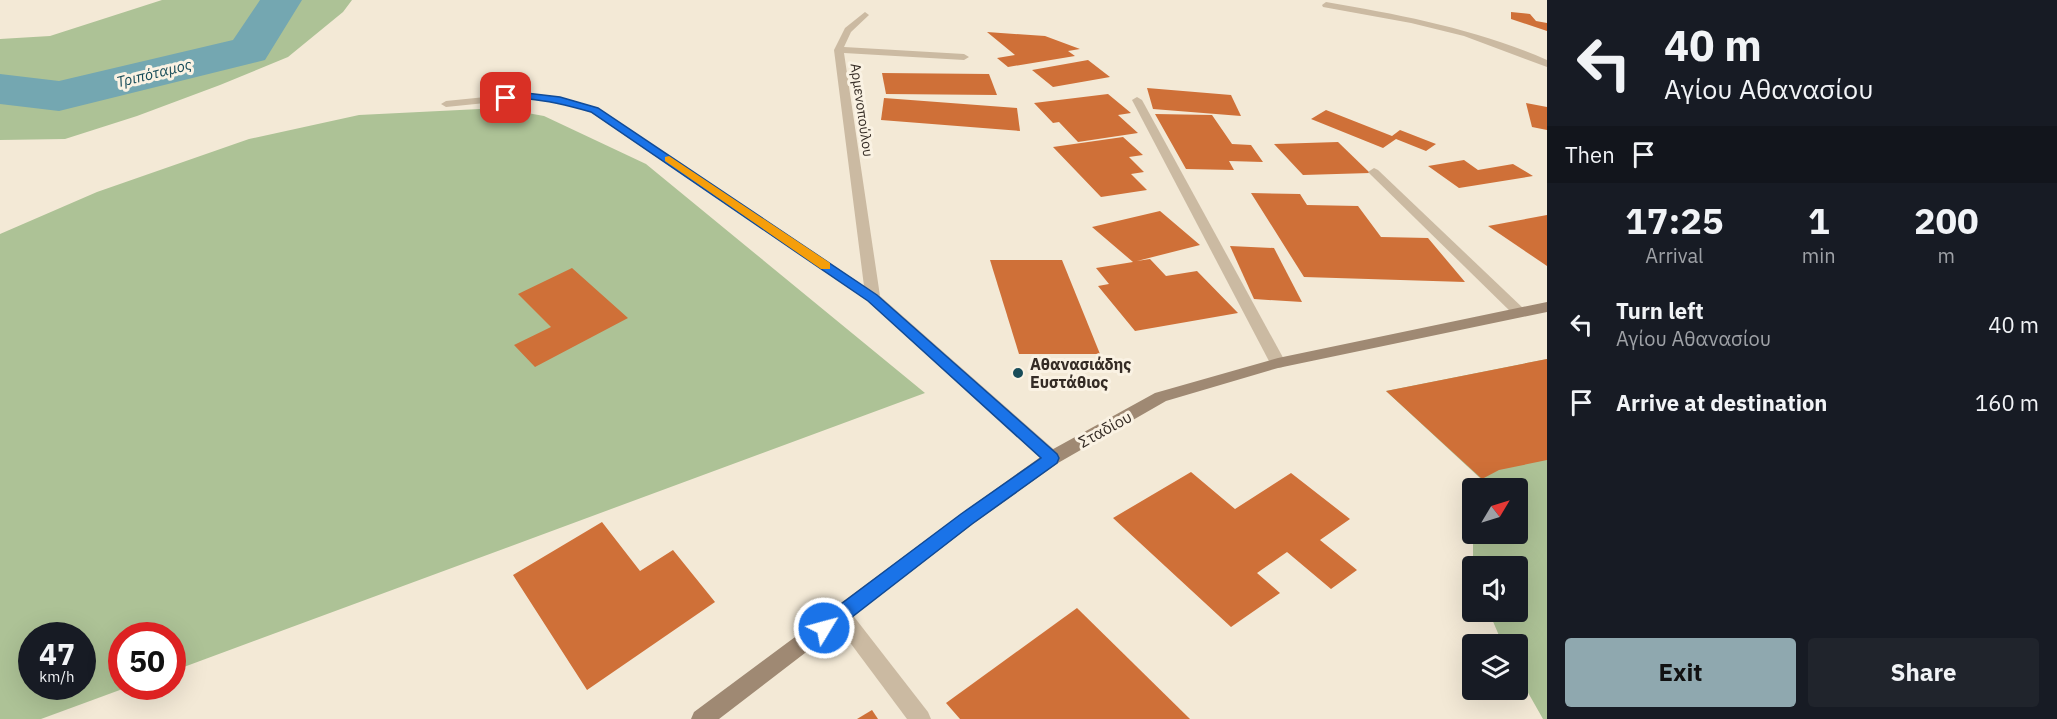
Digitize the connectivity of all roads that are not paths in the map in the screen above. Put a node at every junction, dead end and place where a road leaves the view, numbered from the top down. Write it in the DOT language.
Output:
graph roads {
  1 [pos="1326,5"];
  2 [pos="864,15"];
  3 [pos="839,50"];
  4 [pos="964,57"];
  5 [pos="1547,64"];
  6 [pos="1137,100"];
  7 [pos="446,104"];
  8 [pos="1374,172"];
  9 [pos="873,298"];
  10 [pos="1547,307"];
  11 [pos="1519,312"];
  12 [pos="1278,363"];
  13 [pos="1052,458"];
  14 [pos="841,615"];
  15 [pos="702,719"];
  16 [pos="920,719"];
  1 -- 5 [label="street"];
  2 -- 3 [label="street"];
  3 -- 4 [label="street, Αρμενοπούλου"];
  3 -- 9 [label="street, Αρμενοπούλου"];
  6 -- 12 [label="street"];
  7 -- 9 [label="street"];
  8 -- 11 [label="street"];
  9 -- 13 [label="street"];
  10 -- 11 [label="main road, Σταδίου"];
  11 -- 12 [label="main road, Σταδίου"];
  12 -- 13 [label="main road, Σταδίου"];
  13 -- 14 [label="main road, Σταδίου"];
  14 -- 15 [label="main road, Σταδίου"];
  14 -- 16 [label="street"];
}
